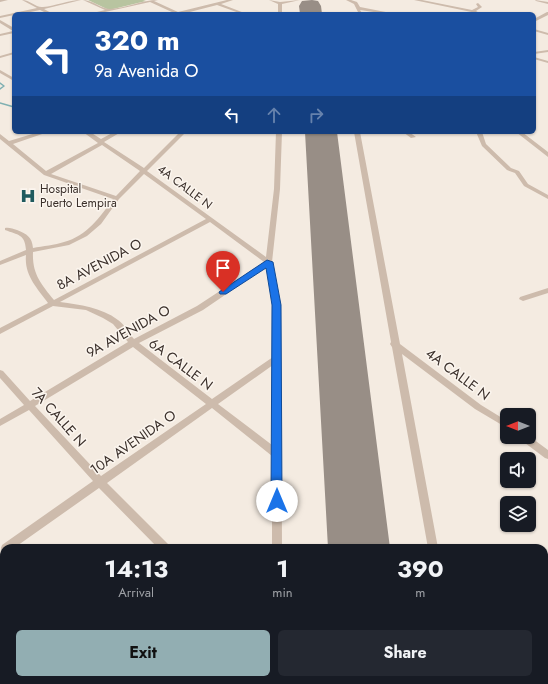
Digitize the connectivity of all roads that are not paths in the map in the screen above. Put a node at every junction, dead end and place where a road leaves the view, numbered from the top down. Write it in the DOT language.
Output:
graph roads {
  1 [pos="6,0"];
  2 [pos="24,0"];
  3 [pos="79,0"];
  4 [pos="85,0"];
  5 [pos="156,0"];
  6 [pos="208,0"];
  7 [pos="232,0"];
  8 [pos="271,0"];
  9 [pos="298,0"];
  10 [pos="348,0"];
  11 [pos="416,0"];
  12 [pos="537,0"];
  13 [pos="0,1"];
  14 [pos="150,1"];
  15 [pos="280,3"];
  16 [pos="548,3"];
  17 [pos="218,4"];
  18 [pos="478,4"];
  19 [pos="40,8"];
  20 [pos="358,8"];
  21 [pos="108,10"];
  22 [pos="473,11"];
  23 [pos="23,12"];
  24 [pos="47,12"];
  25 [pos="100,12"];
  26 [pos="112,12"];
  27 [pos="174,12"];
  28 [pos="186,12"];
  29 [pos="240,12"];
  30 [pos="280,12"];
  31 [pos="359,12"];
  32 [pos="382,12"];
  33 [pos="547,14"];
  34 [pos="12,15"];
  35 [pos="0,18"];
  36 [pos="536,20"];
  37 [pos="0,21"];
  38 [pos="12,30"];
  39 [pos="536,31"];
  40 [pos="12,32"];
  41 [pos="548,34"];
  42 [pos="0,35"];
  43 [pos="548,51"];
  44 [pos="536,53"];
  45 [pos="12,54"];
  46 [pos="0,57"];
  47 [pos="536,59"];
  48 [pos="548,62"];
  49 [pos="0,71"];
  50 [pos="12,79"];
  51 [pos="38,134"];
  52 [pos="89,134"];
  53 [pos="115,134"];
  54 [pos="181,134"];
  55 [pos="279,134"];
  56 [pos="357,134"];
  57 [pos="410,134"];
  58 [pos="480,134"];
  59 [pos="521,134"];
  60 [pos="0,136"];
  61 [pos="413,136"];
  62 [pos="101,142"];
  63 [pos="9,143"];
  64 [pos="548,155"];
  65 [pos="144,171"];
  66 [pos="46,174"];
  67 [pos="548,197"];
  68 [pos="117,198"];
  69 [pos="210,220"];
  70 [pos="7,229"];
  71 [pos="30,251"];
  72 [pos="0,262"];
  73 [pos="269,262"];
  74 [pos="548,290"];
  75 [pos="523,299"];
  76 [pos="53,304"];
  77 [pos="0,331"];
  78 [pos="133,343"];
  79 [pos="394,344"];
  80 [pos="277,358"];
  81 [pos="0,373"];
  82 [pos="212,404"];
  83 [pos="28,405"];
  84 [pos="500,421"];
  85 [pos="0,423"];
  86 [pos="533,444"];
  87 [pos="277,454"];
  88 [pos="548,455"];
  89 [pos="100,482"];
  90 [pos="12,544"];
  91 [pos="161,544"];
  92 [pos="277,544"];
  93 [pos="432,544"];
  1 -- 13 [label="street"];
  2 -- 19 [label="street"];
  3 -- 19 [label="street"];
  4 -- 21 [label="street"];
  5 -- 14 [label="street"];
  6 -- 17 [label="street"];
  7 -- 17 [label="street"];
  8 -- 15 [label="street"];
  9 -- 15 [label="street"];
  10 -- 20 [label="street"];
  11 -- 22 [label="street"];
  12 -- 16 [label="street"];
  14 -- 21 [label="street"];
  14 -- 27 [label="street"];
  15 -- 30 [label="street"];
  17 -- 28 [label="street"];
  17 -- 29 [label="street"];
  18 -- 22 [label="street"];
  19 -- 23 [label="street"];
  19 -- 24 [label="street"];
  20 -- 31 [label="street"];
  20 -- 32 [label="street"];
  21 -- 25 [label="street"];
  21 -- 26 [label="street"];
  33 -- 36 [label="street"];
  34 -- 35 [label="street"];
  37 -- 38 [label="street"];
  39 -- 41 [label="street"];
  40 -- 42 [label="street"];
  43 -- 44 [label="street"];
  45 -- 46 [label="street"];
  47 -- 48 [label="street"];
  49 -- 50 [label="street"];
  51 -- 63 [label="street"];
  52 -- 62 [label="street, 4A CALLE N"];
  53 -- 62 [label="street"];
  54 -- 65 [label="street"];
  55 -- 73 [label="street"];
  56 -- 79 [label="street"];
  57 -- 61 [label="street"];
  58 -- 67 [label="street"];
  59 -- 64 [label="street"];
  60 -- 63 [label="street"];
  62 -- 65 [label="street, 4A CALLE N"];
  62 -- 66 [label="street"];
  63 -- 66 [label="street"];
  65 -- 68 [label="street"];
  65 -- 69 [label="street, 4A CALLE N"];
  66 -- 68 [label="street"];
  68 -- 71 [label="street"];
  69 -- 73 [label="street, 4A CALLE N"];
  69 -- 76 [label="street, 8A AVENIDA O"];
  70 -- 71 [label="street"];
  71 -- 72 [label="street"];
  71 -- 76 [label="street"];
  73 -- 78 [label="street, 9A AVENIDA O"];
  73 -- 80 [label="street"];
  74 -- 75 [label="street"];
  76 -- 77 [label="street, 8A AVENIDA O"];
  76 -- 78 [label="street, 6A CALLE N"];
  78 -- 82 [label="street, 6A CALLE N"];
  78 -- 83 [label="street, 9A AVENIDA O"];
  79 -- 84 [label="street, 4A CALLE N"];
  79 -- 93 [label="street"];
  80 -- 82 [label="street, 10A AVENIDA O"];
  80 -- 87 [label="street"];
  81 -- 83 [label="street, 7A CALLE N"];
  82 -- 87 [label="street, 6A CALLE N"];
  82 -- 89 [label="street, 10A AVENIDA O"];
  83 -- 85 [label="street, 9A AVENIDA O"];
  83 -- 89 [label="street, 7A CALLE N"];
  86 -- 88 [label="street"];
  87 -- 92 [label="street"];
  89 -- 90 [label="street, 10A AVENIDA O"];
  89 -- 91 [label="street, 7A CALLE N"];
}
